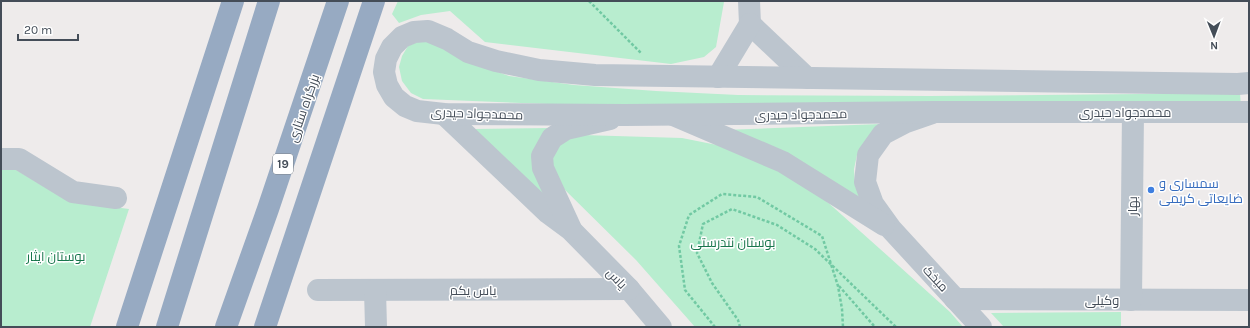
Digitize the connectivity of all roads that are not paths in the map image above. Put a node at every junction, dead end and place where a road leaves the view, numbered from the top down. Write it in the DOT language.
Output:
graph roads {
  1 [pos="233,1"];
  2 [pos="269,1"];
  3 [pos="338,1"];
  4 [pos="374,1"];
  5 [pos="749,1"];
  6 [pos="750,24"];
  7 [pos="718,77"];
  8 [pos="807,78"];
  9 [pos="1249,82"];
  10 [pos="934,112"];
  11 [pos="1132,112"];
  12 [pos="1249,112"];
  13 [pos="444,114"];
  14 [pos="625,115"];
  15 [pos="673,115"];
  16 [pos="1,159"];
  17 [pos="116,198"];
  18 [pos="891,229"];
  19 [pos="571,230"];
  20 [pos="629,289"];
  21 [pos="318,290"];
  22 [pos="375,290"];
  23 [pos="955,299"];
  24 [pos="1131,300"];
  25 [pos="1249,300"];
  26 [pos="127,327"];
  27 [pos="167,327"];
  28 [pos="226,327"];
  29 [pos="265,327"];
  30 [pos="376,327"];
  31 [pos="661,327"];
  32 [pos="980,327"];
  1 -- 26 [label="highway"];
  2 -- 27 [label="highway"];
  3 -- 28 [label="highway, بزرگراه ستاری / 19"];
  4 -- 29 [label="highway"];
  5 -- 6 [label="street"];
  6 -- 7 [label="street"];
  6 -- 8 [label="street"];
  7 -- 8 [label="street, محمدجواد حیدری"];
  7 -- 13 [label="street, محمدجواد حیدری"];
  8 -- 9 [label="street, محمدجواد حیدری"];
  10 -- 11 [label="street, محمدجواد حیدری"];
  10 -- 15 [label="street, محمدجواد حیدری"];
  10 -- 18 [label="street"];
  11 -- 12 [label="street, محمدجواد حیدری"];
  11 -- 24 [label="street, بهار"];
  13 -- 14 [label="street, محمدجواد حیدری"];
  13 -- 19 [label="street"];
  14 -- 15 [label="street, محمدجواد حیدری"];
  14 -- 19 [label="street"];
  15 -- 18 [label="street"];
  16 -- 17 [label="street"];
  18 -- 23 [label="street, میخک"];
  19 -- 20 [label="street, یاس"];
  20 -- 22 [label="street, یاس یکم"];
  20 -- 31 [label="street, یاس"];
  21 -- 22 [label="street, یاس یکم"];
  22 -- 30 [label="street"];
  23 -- 24 [label="street, وکیلی"];
  23 -- 32 [label="street, میخک"];
  24 -- 25 [label="street, وکیلی"];
}
